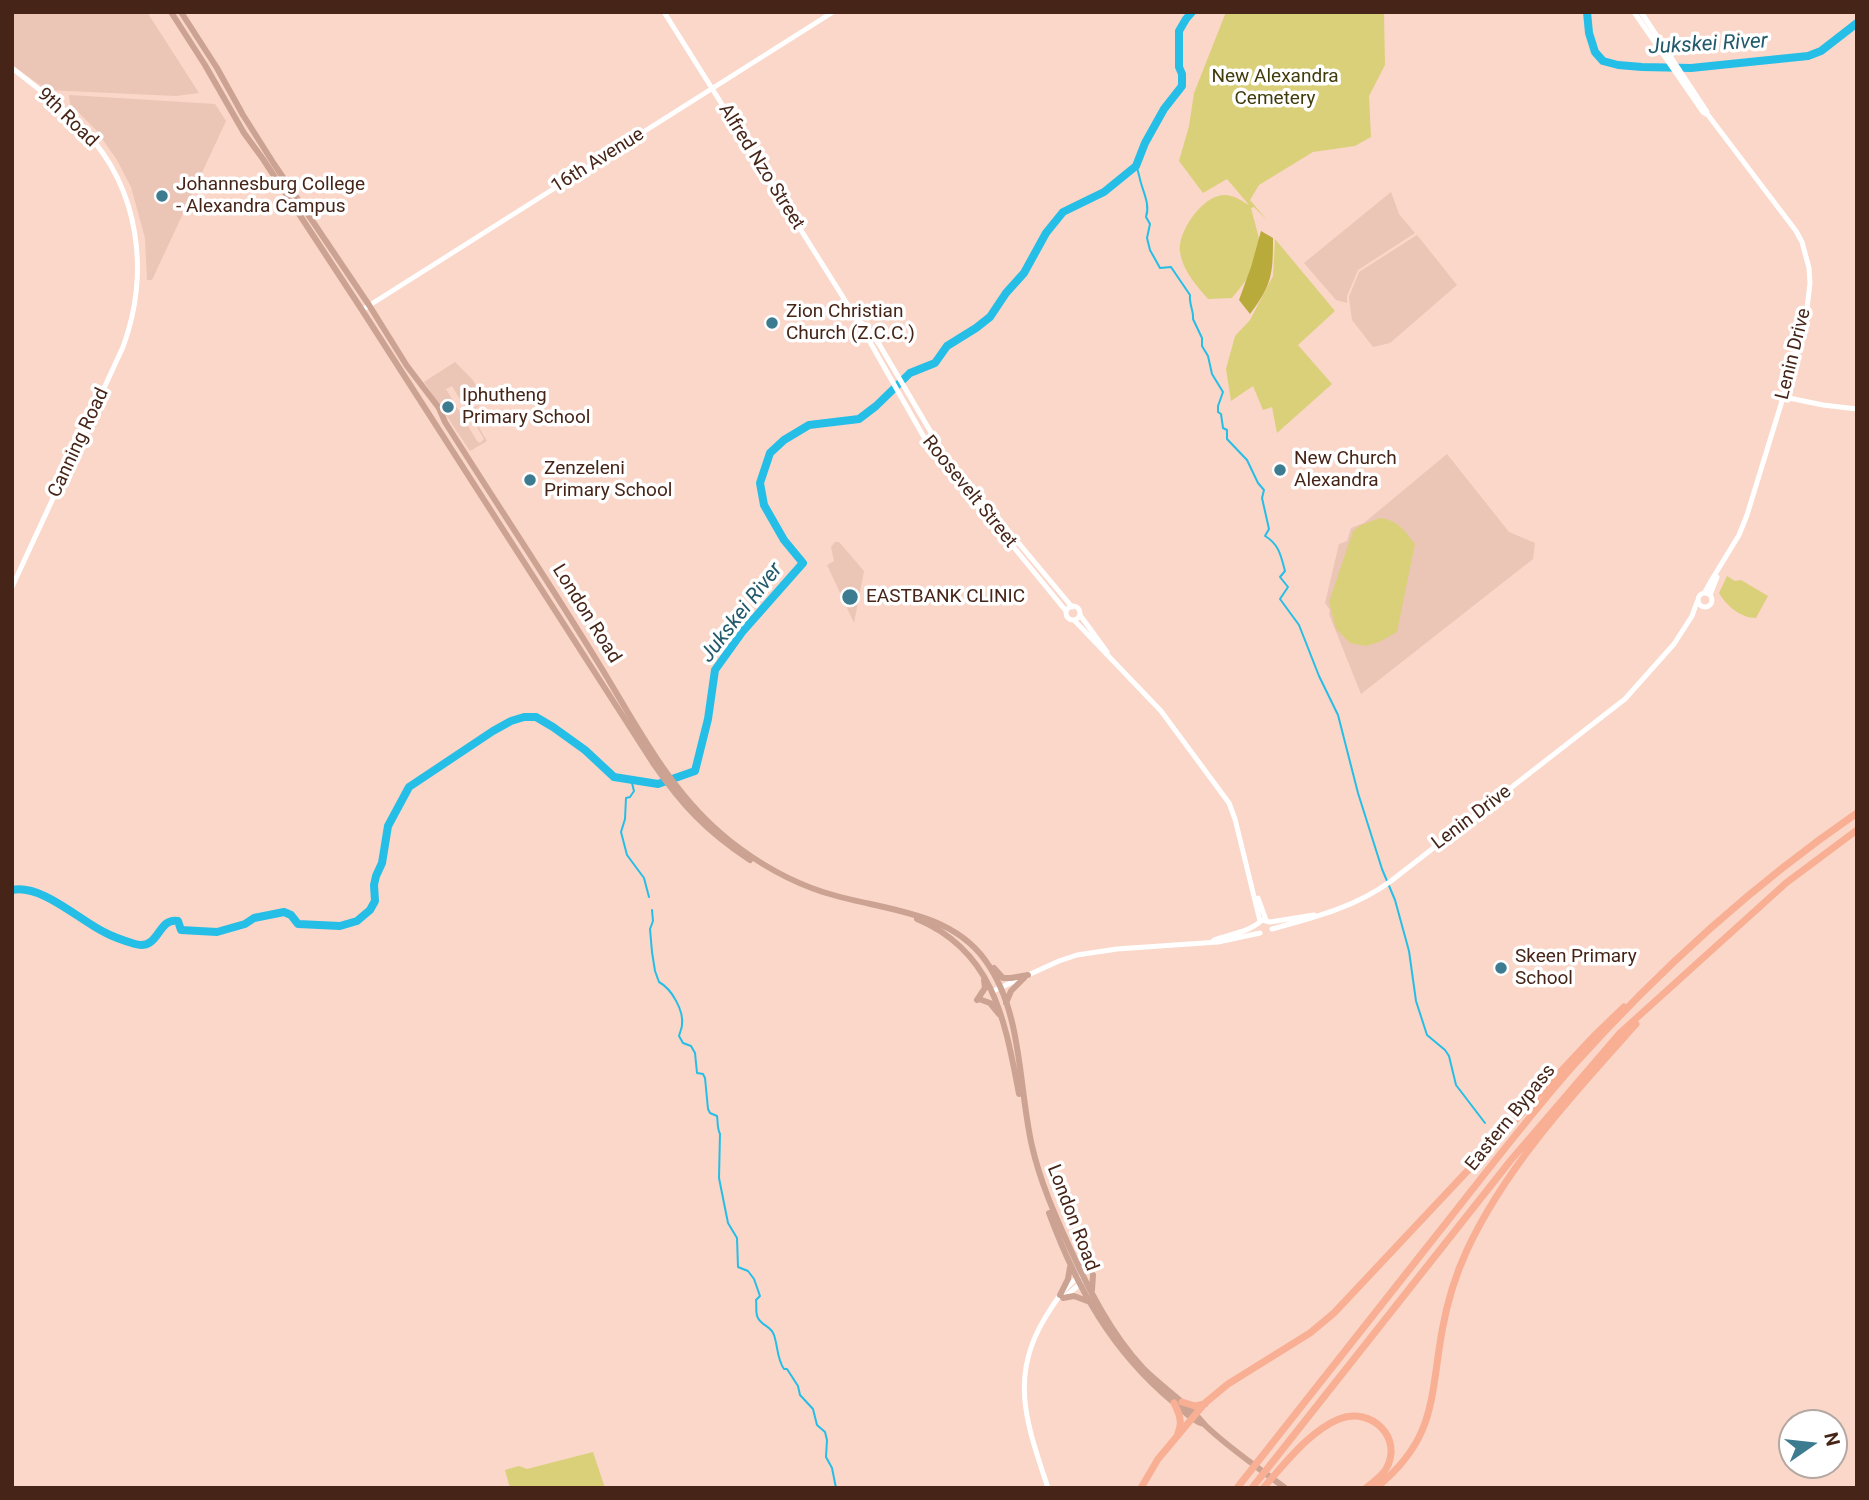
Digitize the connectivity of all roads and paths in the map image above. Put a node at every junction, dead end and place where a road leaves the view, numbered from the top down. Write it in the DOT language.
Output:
graph roads {
  1 [pos="172,12"];
  2 [pos="181,12"];
  3 [pos="664,12"];
  4 [pos="833,12"];
  5 [pos="1634,12"];
  6 [pos="1641,12"];
  7 [pos="12,68"];
  8 [pos="1687,86"];
  9 [pos="712,88"];
  10 [pos="136,296"];
  11 [pos="369,305"];
  12 [pos="362,310"];
  13 [pos="864,327"];
  14 [pos="1784,397"];
  15 [pos="1857,409"];
  16 [pos="12,587"];
  17 [pos="1708,594"];
  18 [pos="1697,601"];
  19 [pos="1703,607"];
  20 [pos="1069,609"];
  21 [pos="1080,615"];
  22 [pos="1692,616"];
  23 [pos="1074,620"];
  24 [pos="1110,657"];
  25 [pos="656,762"];
  26 [pos="673,786"];
  27 [pos="1857,813"];
  28 [pos="1857,830"];
  29 [pos="1265,923"];
  30 [pos="1260,933"];
  31 [pos="1208,942"];
  32 [pos="987,963"];
  33 [pos="981,971"];
  34 [pos="1026,977"];
  35 [pos="996,989"];
  36 [pos="1641,995"];
  37 [pos="1662,995"];
  38 [pos="1006,1003"];
  39 [pos="1005,1025"];
  40 [pos="1072,1261"];
  41 [pos="1085,1277"];
  42 [pos="1062,1297"];
  43 [pos="1090,1302"];
  44 [pos="1178,1402"];
  45 [pos="1205,1403"];
  46 [pos="1194,1417"];
  47 [pos="1175,1440"];
  48 [pos="1048,1488"];
  49 [pos="1141,1488"];
  50 [pos="1237,1488"];
  51 [pos="1252,1488"];
  52 [pos="1264,1488"];
  53 [pos="1285,1488"];
  54 [pos="1366,1488"];
  55 [pos="1376,1488"];
  1 -- 12 [label="main road, London Road"];
  2 -- 11 [label="main road, London Road"];
  3 -- 9 [label="street, Alfred Nzo Street"];
  4 -- 9 [label="street, 16th Avenue"];
  5 -- 8 [label="street"];
  6 -- 8 [label="street"];
  7 -- 10 [label="street, 9th Road"];
  8 -- 14 [label="street, Lenin Drive"];
  9 -- 11 [label="street, 16th Avenue"];
  9 -- 13 [label="street, Alfred Nzo Street"];
  10 -- 16 [label="street, Canning Road"];
  11 -- 12 [label="street, 16th Avenue"];
  11 -- 25 [label="main road, London Road"];
  12 -- 25 [label="main road, London Road"];
  13 -- 20 [label="street, Roosevelt Street"];
  14 -- 15 [label="street"];
  14 -- 17 [label="street, Lenin Drive"];
  17 -- 18 [label="street"];
  17 -- 19 [label="street"];
  18 -- 19 [label="street"];
  18 -- 22 [label="street, Lenin Drive"];
  19 -- 22 [label="street, Lenin Drive"];
  20 -- 21 [label="street"];
  20 -- 23 [label="street"];
  21 -- 23 [label="street"];
  21 -- 24 [label="street"];
  22 -- 29 [label="street, Lenin Drive"];
  23 -- 24 [label="street"];
  24 -- 29 [label="street"];
  25 -- 26 [label="main road, London Road"];
  26 -- 32 [label="main road, London Road"];
  26 -- 33 [label="main road, London Road"];
  27 -- 36 [label="highway, Eastern Bypass"];
  28 -- 37 [label="highway, Eastern Bypass"];
  29 -- 30 [label="street"];
  29 -- 30 [label="street"];
  29 -- 31 [label="street"];
  30 -- 31 [label="street"];
  31 -- 34 [label="street"];
  32 -- 34 [label="main road"];
  32 -- 35 [label="main road, London Road"];
  33 -- 35 [label="main road, London Road"];
  33 -- 39 [label="main road"];
  34 -- 35 [label="street"];
  34 -- 38 [label="main road"];
  35 -- 38 [label="main road, London Road"];
  35 -- 39 [label="main road, London Road"];
  36 -- 45 [label="highway"];
  36 -- 50 [label="highway, Eastern Bypass"];
  37 -- 51 [label="highway, Eastern Bypass"];
  37 -- 55 [label="highway"];
  38 -- 40 [label="main road, London Road"];
  39 -- 40 [label="main road, London Road"];
  40 -- 41 [label="main road, London Road"];
  40 -- 41 [label="main road"];
  40 -- 42 [label="main road"];
  41 -- 42 [label="street"];
  41 -- 43 [label="main road, London Road"];
  41 -- 44 [label="main road, London Road"];
  42 -- 43 [label="main road"];
  42 -- 48 [label="street"];
  43 -- 44 [label="main road, London Road"];
  44 -- 45 [label="highway"];
  44 -- 46 [label="main road, London Road"];
  44 -- 47 [label="highway"];
  45 -- 46 [label="highway"];
  46 -- 47 [label="highway"];
  46 -- 53 [label="main road, London Road"];
  47 -- 49 [label="highway"];
  52 -- 54 [label="highway"];
}
